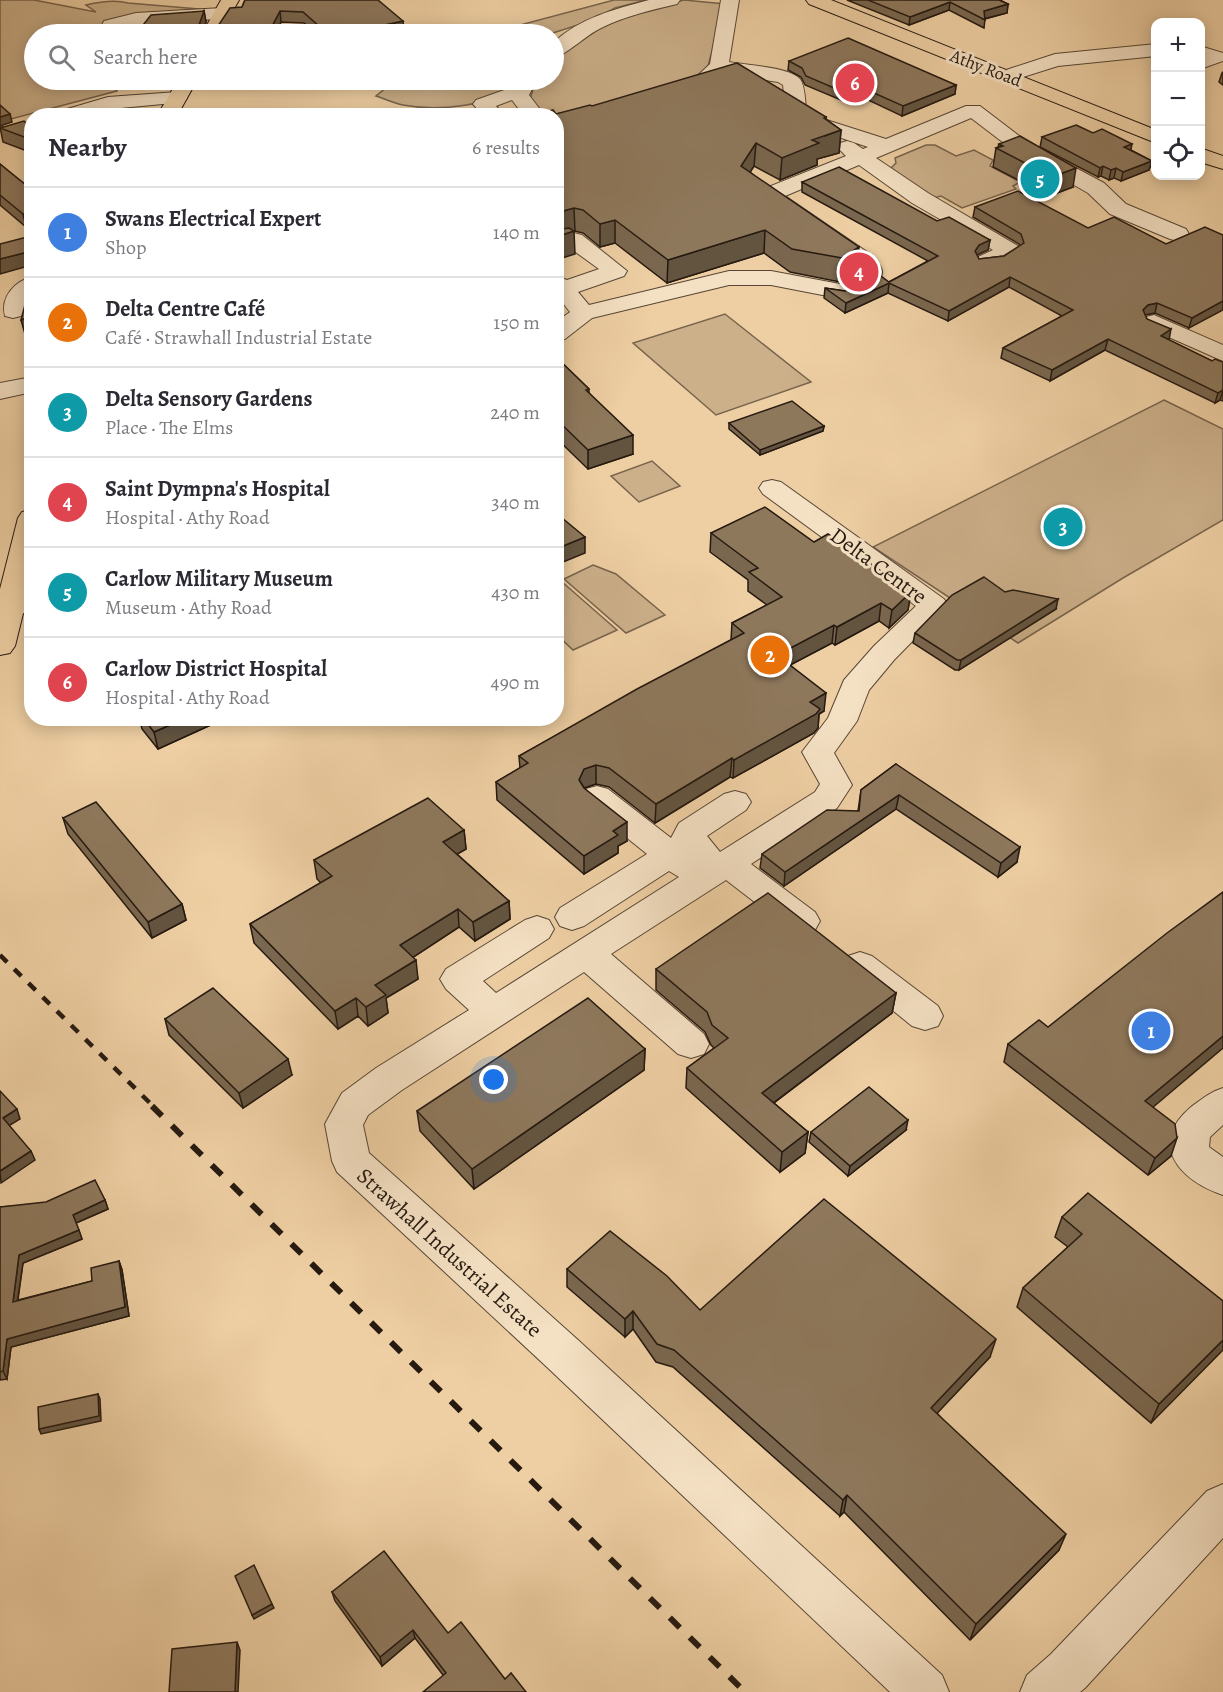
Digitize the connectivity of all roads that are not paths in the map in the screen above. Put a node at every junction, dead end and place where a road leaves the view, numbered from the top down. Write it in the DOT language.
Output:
graph roads {
  1 [pos="671,0"];
  2 [pos="730,0"];
  3 [pos="815,0"];
  4 [pos="226,7"];
  5 [pos="113,24"];
  6 [pos="217,24"];
  7 [pos="564,41"];
  8 [pos="1151,50"];
  9 [pos="1205,54"];
  10 [pos="1205,61"];
  11 [pos="719,66"];
  12 [pos="691,89"];
  13 [pos="181,90"];
  14 [pos="513,90"];
  15 [pos="522,90"];
  16 [pos="1002,90"];
  17 [pos="172,107"];
  18 [pos="91,108"];
  19 [pos="487,108"];
  20 [pos="529,108"];
  21 [pos="973,110"];
  22 [pos="810,121"];
  23 [pos="1151,135"];
  24 [pos="887,147"];
  25 [pos="1205,156"];
  26 [pos="864,157"];
  27 [pos="1223,163"];
  28 [pos="1178,234"];
  29 [pos="564,243"];
  30 [pos="986,262"];
  31 [pos="564,285"];
  32 [pos="24,287"];
  33 [pos="564,291"];
  34 [pos="13,311"];
  35 [pos="584,314"];
  36 [pos="1154,322"];
  37 [pos="564,328"];
  38 [pos="1223,354"];
  39 [pos="24,386"];
  40 [pos="0,391"];
  41 [pos="772,488"];
  42 [pos="24,555"];
  43 [pos="10,620"];
  44 [pos="597,797"];
  45 [pos="826,800"];
  46 [pos="735,802"];
  47 [pos="681,848"];
  48 [pos="716,870"];
  49 [pos="572,917"];
  50 [pos="537,929"];
  51 [pos="586,953"];
  52 [pos="494,1012"];
  53 [pos="925,1016"];
  54 [pos="691,1044"];
  55 [pos="1223,1103"];
  56 [pos="1223,1179"];
  57 [pos="1223,1506"];
  58 [pos="925,1692"];
  59 [pos="1044,1692"];
  1 -- 7 [label="street"];
  2 -- 11 [label="street"];
  3 -- 16 [label="main road, Athy Road"];
  4 -- 5 [label="street"];
  4 -- 6 [label="main road"];
  8 -- 16 [label="street"];
  9 -- 10 [label="street"];
  11 -- 12 [label="street"];
  11 -- 22 [label="street"];
  13 -- 17 [label="main road"];
  14 -- 19 [label="street"];
  15 -- 20 [label="street"];
  16 -- 21 [label="street"];
  16 -- 23 [label="main road, Athy Road"];
  17 -- 18 [label="street"];
  21 -- 24 [label="street"];
  21 -- 28 [label="street"];
  22 -- 24 [label="street"];
  22 -- 26 [label="street"];
  24 -- 26 [label="street"];
  25 -- 27 [label="main road"];
  26 -- 30 [label="street"];
  26 -- 35 [label="street"];
  29 -- 31 [label="street"];
  32 -- 34 [label="street"];
  33 -- 35 [label="street"];
  35 -- 37 [label="street"];
  36 -- 38 [label="street"];
  39 -- 40 [label="street"];
  41 -- 45 [label="street, Delta Centre"];
  42 -- 43 [label="main road"];
  44 -- 47 [label="street"];
  45 -- 48 [label="street, Strawhall Industrial Estate"];
  46 -- 47 [label="street"];
  47 -- 48 [label="street"];
  47 -- 49 [label="street"];
  48 -- 51 [label="street, Strawhall Industrial Estate"];
  48 -- 53 [label="street"];
  50 -- 52 [label="street"];
  51 -- 52 [label="street, Strawhall Industrial Estate"];
  51 -- 54 [label="street"];
  52 -- 58 [label="street, Strawhall Industrial Estate"];
  55 -- 56 [label="street"];
  57 -- 59 [label="street"];
}
